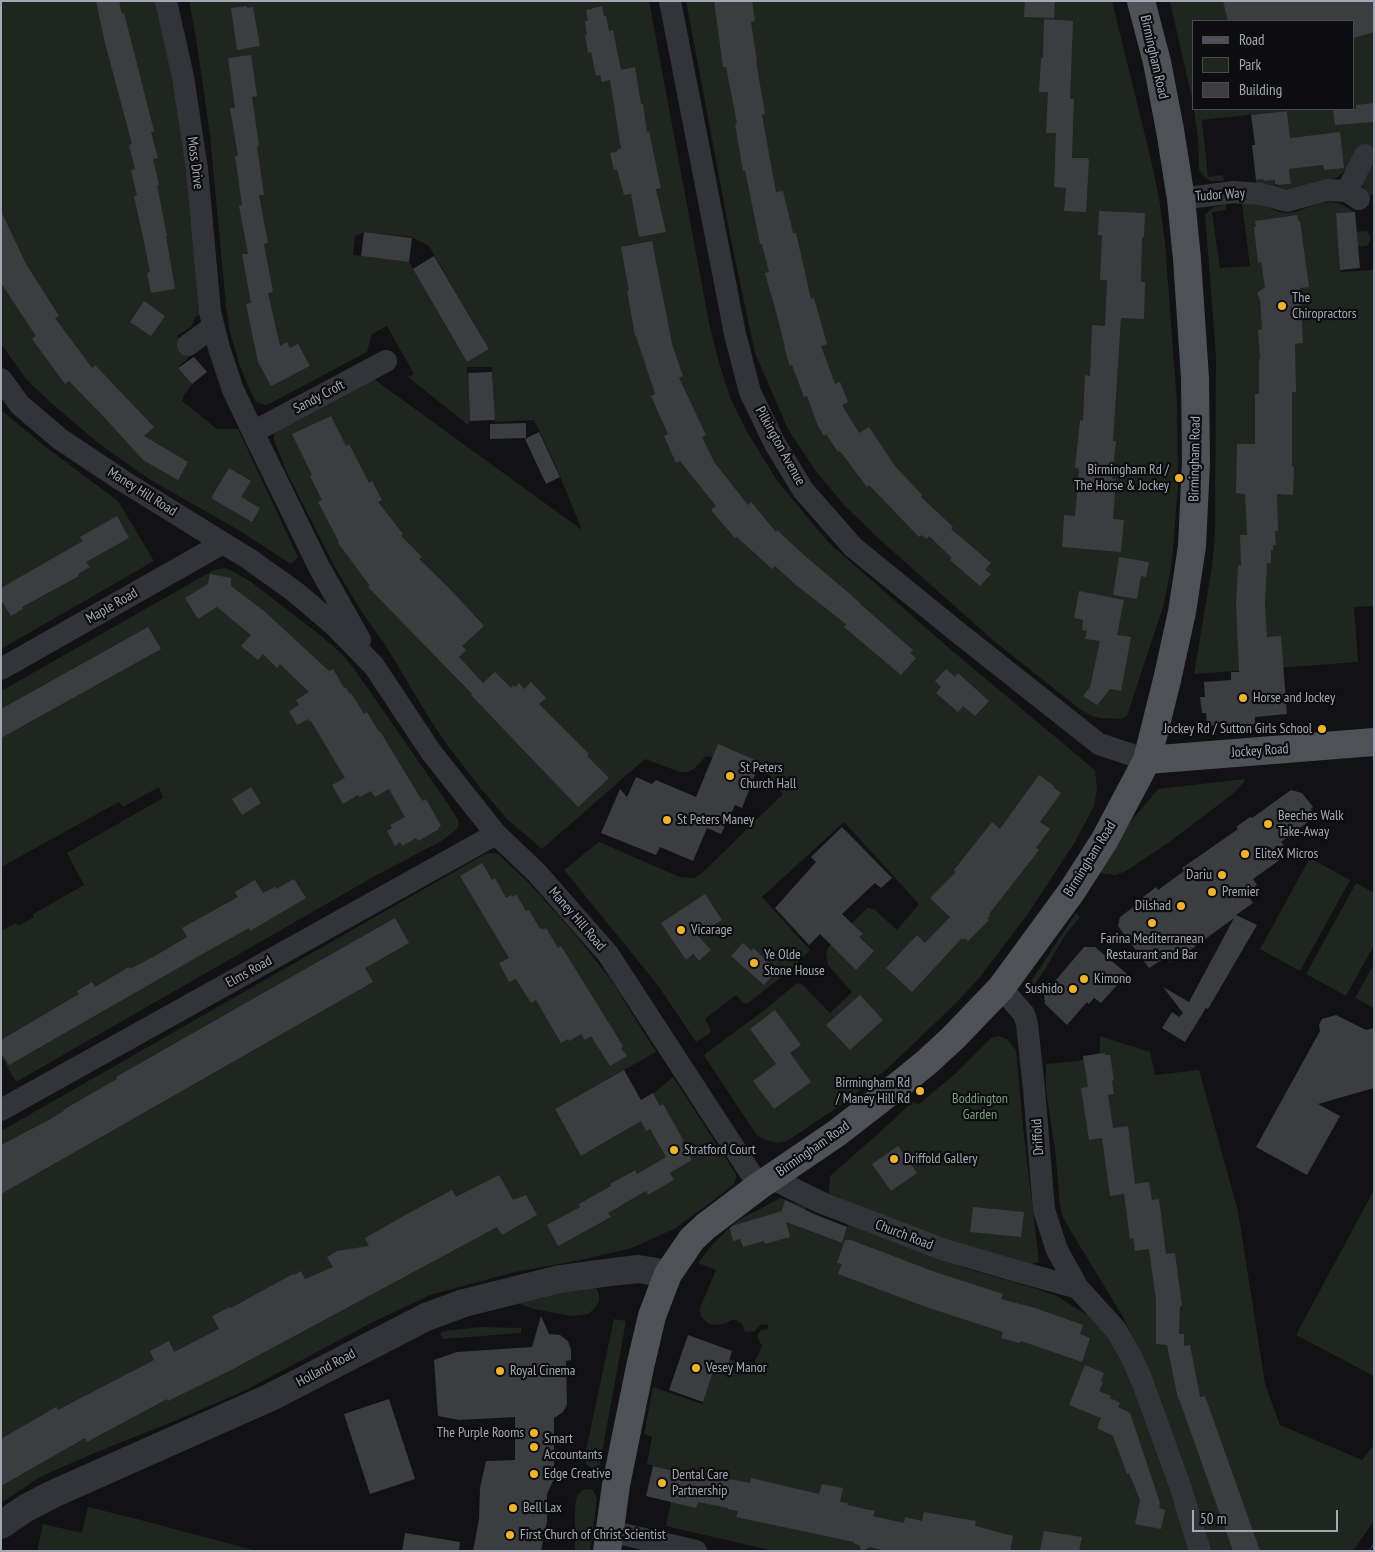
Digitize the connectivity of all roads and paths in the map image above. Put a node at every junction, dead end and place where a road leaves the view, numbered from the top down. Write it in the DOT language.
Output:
graph roads {
  1 [pos="166,1"];
  2 [pos="670,1"];
  3 [pos="1141,1"];
  4 [pos="1365,154"];
  5 [pos="1180,198"];
  6 [pos="213,327"];
  7 [pos="188,345"];
  8 [pos="387,360"];
  9 [pos="1,379"];
  10 [pos="253,432"];
  11 [pos="223,543"];
  12 [pos="319,567"];
  13 [pos="294,590"];
  14 [pos="374,666"];
  15 [pos="1,669"];
  16 [pos="1374,742"];
  17 [pos="1147,760"];
  18 [pos="496,834"];
  19 [pos="1001,988"];
  20 [pos="1,1110"];
  21 [pos="765,1182"];
  22 [pos="668,1274"];
  23 [pos="1078,1288"];
  24 [pos="1,1525"];
  25 [pos="608,1541"];
  26 [pos="696,1551"];
  27 [pos="1200,1551"];
  1 -- 6 [label="street, Moss Drive"];
  2 -- 17 [label="street, Pilkington Avenue"];
  3 -- 5 [label="main road, Birmingham Road"];
  4 -- 5 [label="street, Tudor Way"];
  5 -- 17 [label="main road, Birmingham Road"];
  6 -- 7 [label="street"];
  6 -- 10 [label="street, Moss Drive"];
  8 -- 10 [label="street, Sandy Croft"];
  9 -- 11 [label="street, Maney Hill Road"];
  10 -- 12 [label="street, Maney Hill Road"];
  11 -- 13 [label="street, Maney Hill Road"];
  11 -- 15 [label="street, Maple Road"];
  12 -- 13 [label="street"];
  12 -- 14 [label="street, Maney Hill Road"];
  13 -- 14 [label="street, Maney Hill Road"];
  14 -- 18 [label="street, Maney Hill Road"];
  16 -- 17 [label="main road, Jockey Road"];
  17 -- 19 [label="main road, Birmingham Road"];
  18 -- 20 [label="street, Elms Road"];
  18 -- 21 [label="street, Maney Hill Road"];
  19 -- 21 [label="main road, Birmingham Road"];
  19 -- 23 [label="street, Driffold"];
  21 -- 22 [label="main road, Birmingham Road"];
  21 -- 23 [label="street, Church Road"];
  22 -- 24 [label="street, Holland Road"];
  22 -- 25 [label="main road, Birmingham Road"];
  23 -- 27 [label="street, Driffold"];
  25 -- 26 [label="street"];
}
